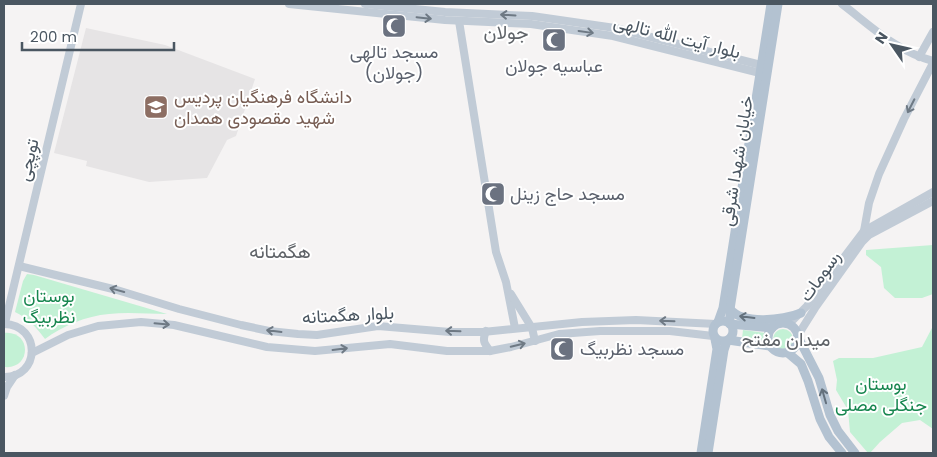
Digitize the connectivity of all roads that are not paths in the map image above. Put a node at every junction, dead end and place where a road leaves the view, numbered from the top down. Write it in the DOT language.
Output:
graph roads {
  1 [pos="81,4"];
  2 [pos="289,4"];
  3 [pos="364,4"];
  4 [pos="771,4"];
  5 [pos="778,4"];
  6 [pos="842,4"];
  7 [pos="385,10"];
  8 [pos="532,20"];
  9 [pos="458,21"];
  10 [pos="933,32"];
  11 [pos="682,44"];
  12 [pos="684,53"];
  13 [pos="919,57"];
  14 [pos="932,65"];
  15 [pos="760,69"];
  16 [pos="933,192"];
  17 [pos="933,201"];
  18 [pos="867,233"];
  19 [pos="19,266"];
  20 [pos="508,290"];
  21 [pos="730,309"];
  22 [pos="801,313"];
  23 [pos="636,320"];
  24 [pos="4,323"];
  25 [pos="717,323"];
  26 [pos="730,324"];
  27 [pos="790,324"];
  28 [pos="515,328"];
  29 [pos="532,328"];
  30 [pos="772,328"];
  31 [pos="636,330"];
  32 [pos="486,331"];
  33 [pos="798,336"];
  34 [pos="714,337"];
  35 [pos="728,340"];
  36 [pos="535,341"];
  37 [pos="770,346"];
  38 [pos="490,350"];
  39 [pos="788,352"];
  40 [pos="32,353"];
  41 [pos="15,375"];
  42 [pos="4,376"];
  43 [pos="4,396"];
  44 [pos="701,453"];
  45 [pos="708,453"];
  46 [pos="842,453"];
  47 [pos="855,453"];
  1 -- 19 [label="main road, توپچی"];
  2 -- 7 [label="main road, بلوار آیت الله تالهی"];
  3 -- 7 [label="main road, بلوار آیت الله تالهی"];
  4 -- 15 [label="main road, خیابان شهدا شرقی"];
  5 -- 21 [label="main road, خیابان شهدا شرقی"];
  6 -- 13 [label="main road"];
  8 -- 7 [label="main road, بلوار آیت الله تالهی, one-way"];
  7 -- 9 [label="main road, بلوار آیت الله تالهی, one-way"];
  8 -- 9 [label="main road, بلوار آیت الله تالهی"];
  8 -- 11 [label="main road, بلوار آیت الله تالهی"];
  8 -- 12 [label="main road, بلوار آیت الله تالهی, one-way"];
  9 -- 20 [label="main road"];
  10 -- 13 [label="main road"];
  11 -- 12 [label="main road"];
  11 -- 15 [label="main road, بلوار آیت الله تالهی"];
  12 -- 15 [label="main road, بلوار آیت الله تالهی"];
  13 -- 14 [label="main road"];
  14 -- 18 [label="main road, one-way"];
  15 -- 25 [label="main road, خیابان شهدا شرقی"];
  16 -- 18 [label="main road"];
  17 -- 18 [label="main road"];
  18 -- 22 [label="main road, رسومات"];
  18 -- 33 [label="main road, رسومات"];
  19 -- 24 [label="main road, توپچی"];
  32 -- 19 [label="main road, بلوار هگمتانه, one-way"];
  20 -- 28 [label="main road"];
  20 -- 29 [label="main road"];
  22 -- 21 [label="main road, one-way"];
  21 -- 26 [label="main road, خیابان شهدا شرقی"];
  22 -- 27 [label="main road, رسومات"];
  25 -- 23 [label="main road, بلوار هگمتانه, one-way"];
  23 -- 29 [label="main road, بلوار هگمتانه"];
  23 -- 31 [label="main road"];
  24 -- 40 [label="main road"];
  25 -- 26 [label="main road"];
  25 -- 34 [label="main road"];
  26 -- 30 [label="main road"];
  26 -- 35 [label="main road"];
  27 -- 30 [label="main road"];
  27 -- 33 [label="main road"];
  28 -- 29 [label="main road, بلوار هگمتانه"];
  28 -- 32 [label="main road, بلوار هگمتانه"];
  29 -- 36 [label="main road"];
  30 -- 37 [label="main road"];
  31 -- 34 [label="main road, بلوار هگمتانه"];
  31 -- 36 [label="main road, بلوار هگمتانه"];
  32 -- 38 [label="main road"];
  33 -- 39 [label="main road"];
  47 -- 33 [label="main road, one-way"];
  34 -- 35 [label="main road"];
  34 -- 44 [label="main road"];
  35 -- 37 [label="main road"];
  35 -- 45 [label="main road"];
  38 -- 36 [label="main road, بلوار هگمتانه, one-way"];
  37 -- 39 [label="main road"];
  40 -- 38 [label="main road, بلوار هگمتانه, one-way"];
  39 -- 46 [label="main road"];
  40 -- 41 [label="main road"];
  41 -- 42 [label="main road"];
  41 -- 43 [label="main road"];
}
